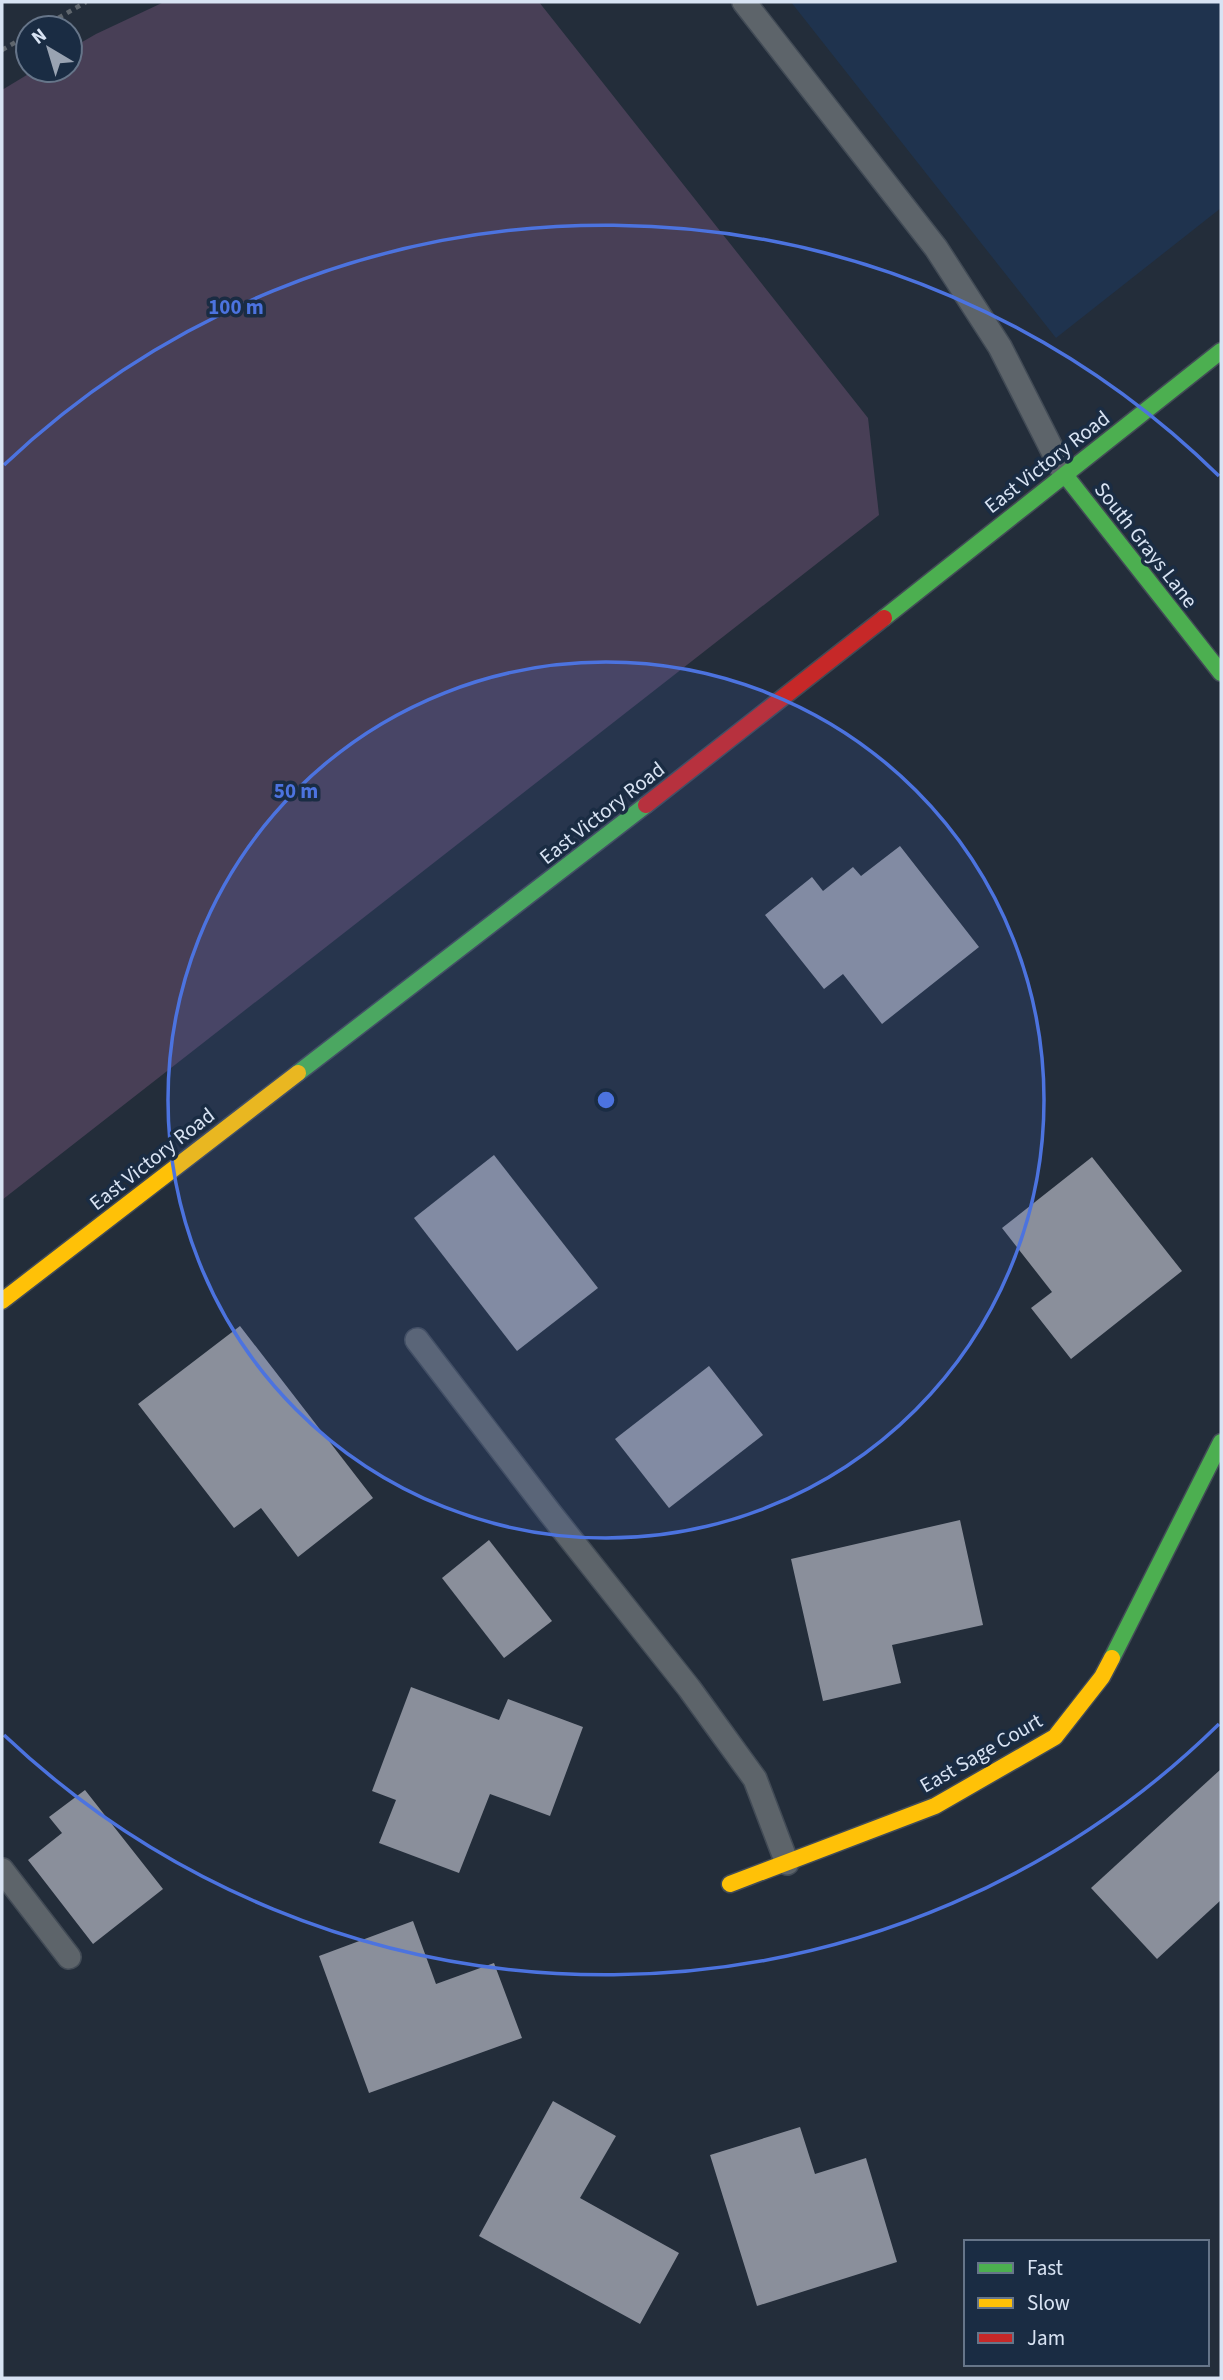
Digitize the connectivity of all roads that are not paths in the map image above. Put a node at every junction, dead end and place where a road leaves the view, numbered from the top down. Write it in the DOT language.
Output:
graph roads {
  1 [pos="744,2"];
  2 [pos="1221,351"];
  3 [pos="1065,475"];
  4 [pos="1221,673"];
  5 [pos="2,1301"];
  6 [pos="417,1340"];
  7 [pos="1221,1442"];
  8 [pos="787,1863"];
  9 [pos="2,1870"];
  10 [pos="730,1884"];
  11 [pos="69,1957"];
  1 -- 3 [label="lane"];
  2 -- 3 [label="street, East Victory Road"];
  3 -- 4 [label="street, South Grays Lane"];
  3 -- 5 [label="street, East Victory Road"];
  6 -- 8 [label="lane"];
  7 -- 8 [label="street, East Sage Court"];
  8 -- 10 [label="street, East Sage Court"];
  9 -- 11 [label="lane"];
}
